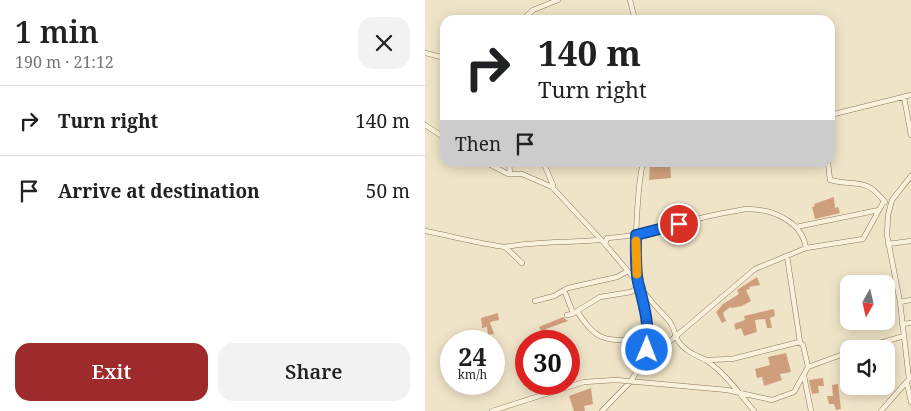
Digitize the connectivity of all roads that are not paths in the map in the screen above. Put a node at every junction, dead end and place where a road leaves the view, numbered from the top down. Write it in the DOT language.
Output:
graph roads {
  1 [pos="558,0"];
  2 [pos="630,0"];
  3 [pos="528,15"];
  4 [pos="634,15"];
  5 [pos="425,53"];
  6 [pos="440,57"];
  7 [pos="911,95"];
  8 [pos="904,97"];
  9 [pos="835,115"];
  10 [pos="425,125"];
  11 [pos="440,135"];
  12 [pos="911,135"];
  13 [pos="495,167"];
  14 [pos="509,167"];
  15 [pos="545,167"];
  16 [pos="643,167"];
  17 [pos="829,167"];
  18 [pos="510,174"];
  19 [pos="911,176"];
  20 [pos="551,187"];
  21 [pos="885,201"];
  22 [pos="890,206"];
  23 [pos="879,210"];
  24 [pos="796,227"];
  25 [pos="425,232"];
  26 [pos="636,235"];
  27 [pos="599,240"];
  28 [pos="911,241"];
  29 [pos="605,244"];
  30 [pos="888,244"];
  31 [pos="505,247"];
  32 [pos="806,248"];
  33 [pos="787,256"];
  34 [pos="522,263"];
  35 [pos="628,271"];
  36 [pos="640,286"];
  37 [pos="564,290"];
  38 [pos="911,300"];
  39 [pos="535,301"];
  40 [pos="899,302"];
  41 [pos="575,312"];
  42 [pos="567,314"];
  43 [pos="911,323"];
  44 [pos="902,324"];
  45 [pos="903,336"];
  46 [pos="675,337"];
  47 [pos="889,340"];
  48 [pos="800,342"];
  49 [pos="840,355"];
  50 [pos="646,356"];
  51 [pos="706,360"];
  52 [pos="808,367"];
  53 [pos="804,376"];
  54 [pos="909,380"];
  55 [pos="631,382"];
  56 [pos="738,392"];
  57 [pos="911,402"];
  58 [pos="492,411"];
  59 [pos="602,411"];
  60 [pos="754,411"];
  61 [pos="811,411"];
  62 [pos="881,411"];
  1 -- 3 [label="street"];
  2 -- 4 [label="street"];
  5 -- 6 [label="street"];
  7 -- 8 [label="street"];
  8 -- 9 [label="street"];
  8 -- 12 [label="street"];
  10 -- 11 [label="street"];
  13 -- 18 [label="street"];
  14 -- 18 [label="street"];
  15 -- 20 [label="street"];
  16 -- 26 [label="street"];
  17 -- 21 [label="street"];
  18 -- 20 [label="street"];
  19 -- 22 [label="street"];
  20 -- 27 [label="street"];
  21 -- 22 [label="street"];
  21 -- 23 [label="street"];
  22 -- 30 [label="street"];
  23 -- 24 [label="street"];
  23 -- 32 [label="street"];
  24 -- 26 [label="street"];
  24 -- 32 [label="street"];
  25 -- 31 [label="street"];
  26 -- 29 [label="street"];
  26 -- 36 [label="street"];
  27 -- 29 [label="street"];
  27 -- 31 [label="street"];
  28 -- 30 [label="street"];
  29 -- 35 [label="street"];
  30 -- 40 [label="street"];
  31 -- 34 [label="street"];
  32 -- 33 [label="street"];
  33 -- 46 [label="street"];
  33 -- 48 [label="street"];
  35 -- 36 [label="street"];
  35 -- 37 [label="street"];
  36 -- 41 [label="street"];
  36 -- 46 [label="street"];
  36 -- 50 [label="street"];
  37 -- 39 [label="street"];
  37 -- 41 [label="street"];
  38 -- 40 [label="street"];
  40 -- 44 [label="street"];
  41 -- 42 [label="street"];
  41 -- 50 [label="street"];
  43 -- 44 [label="street"];
  44 -- 45 [label="street"];
  45 -- 47 [label="street"];
  45 -- 54 [label="street"];
  46 -- 50 [label="street"];
  46 -- 51 [label="street"];
  48 -- 51 [label="street"];
  48 -- 52 [label="street"];
  49 -- 52 [label="street"];
  50 -- 55 [label="street"];
  51 -- 56 [label="street"];
  52 -- 53 [label="street"];
  53 -- 56 [label="street"];
  53 -- 61 [label="street"];
  54 -- 57 [label="street"];
  54 -- 62 [label="street"];
  55 -- 56 [label="street"];
  55 -- 58 [label="street"];
  55 -- 59 [label="street"];
  56 -- 60 [label="street"];
}
